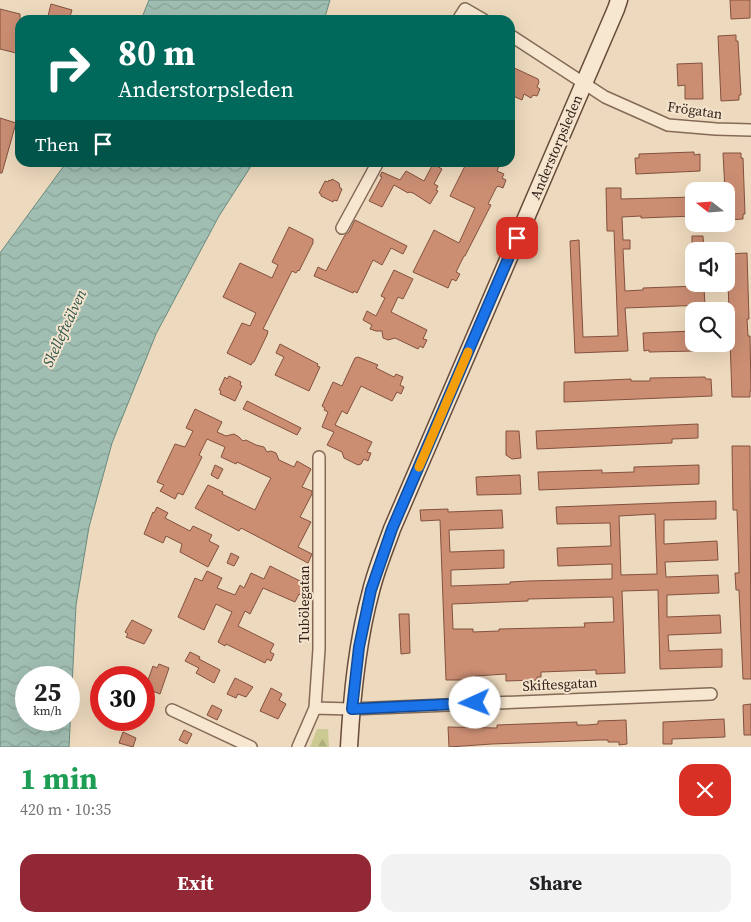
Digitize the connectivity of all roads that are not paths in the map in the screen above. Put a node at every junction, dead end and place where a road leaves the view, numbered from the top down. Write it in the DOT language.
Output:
graph roads {
  1 [pos="618,0"];
  2 [pos="461,15"];
  3 [pos="475,15"];
  4 [pos="515,38"];
  5 [pos="584,84"];
  6 [pos="751,130"];
  7 [pos="375,167"];
  8 [pos="342,228"];
  9 [pos="319,457"];
  10 [pos="711,694"];
  11 [pos="315,708"];
  12 [pos="352,709"];
  13 [pos="172,710"];
  14 [pos="251,747"];
  15 [pos="298,747"];
  16 [pos="349,747"];
  1 -- 5 [label="main road, Anderstorpsleden"];
  2 -- 3 [label="street"];
  4 -- 5 [label="street, Frögatan"];
  5 -- 6 [label="street, Frögatan"];
  5 -- 12 [label="main road, Anderstorpsleden"];
  7 -- 8 [label="street"];
  9 -- 11 [label="street, Tubölegatan"];
  10 -- 12 [label="street, Skiftesgatan"];
  11 -- 12 [label="street, Skiftesgatan"];
  11 -- 15 [label="street, Tubölegatan"];
  12 -- 16 [label="main road, Anderstorpsleden"];
  13 -- 14 [label="street"];
}
